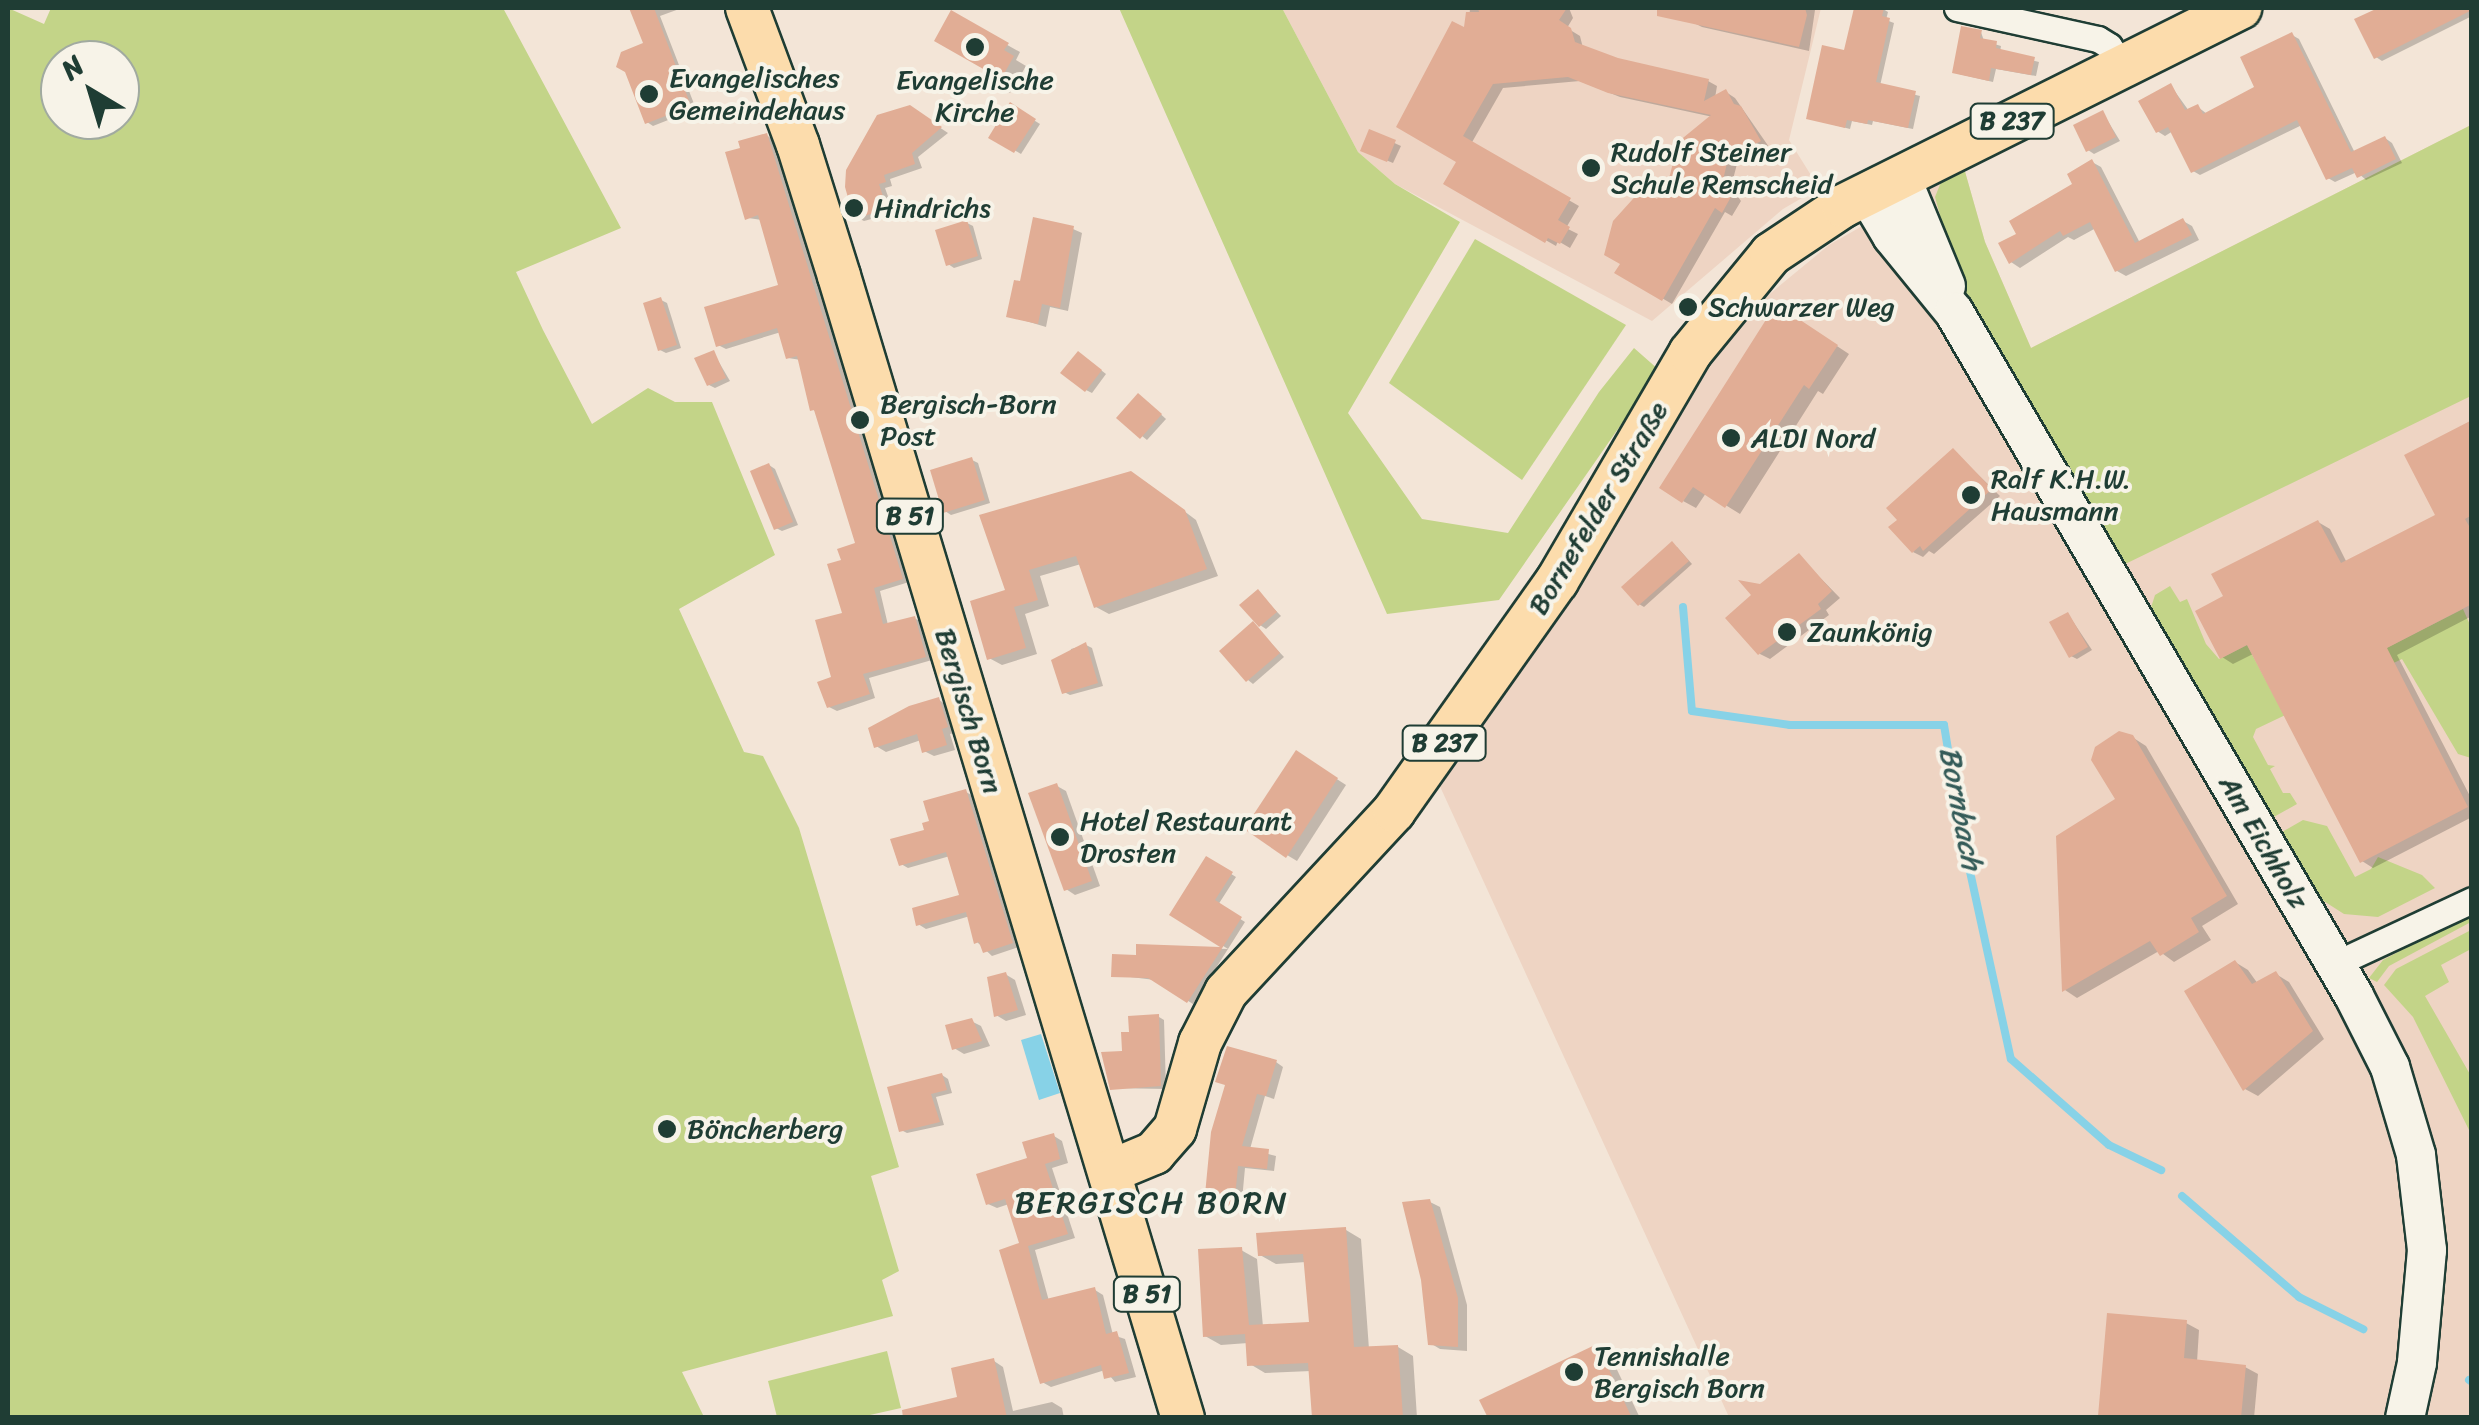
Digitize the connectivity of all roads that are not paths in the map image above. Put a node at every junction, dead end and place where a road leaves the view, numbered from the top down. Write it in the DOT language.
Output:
graph roads {
  1 [pos="748,8"];
  2 [pos="1956,8"];
  3 [pos="2240,8"];
  4 [pos="2123,66"];
  5 [pos="1884,185"];
  6 [pos="2472,900"];
  7 [pos="2336,964"];
  8 [pos="1112,1171"];
  9 [pos="1183,1418"];
  10 [pos="2405,1418"];
  1 -- 8 [label="main road, Bergisch Born / B 51"];
  2 -- 4 [label="street"];
  3 -- 4 [label="main road, Bornefelder Straße / B 237"];
  4 -- 5 [label="main road, Bornefelder Straße / B 237"];
  5 -- 7 [label="main road, Am Eichholz"];
  5 -- 8 [label="main road, Bornefelder Straße / B 237"];
  6 -- 7 [label="street"];
  7 -- 10 [label="main road, Am Eichholz"];
  8 -- 9 [label="main road, Bergisch Born / B 51"];
}
